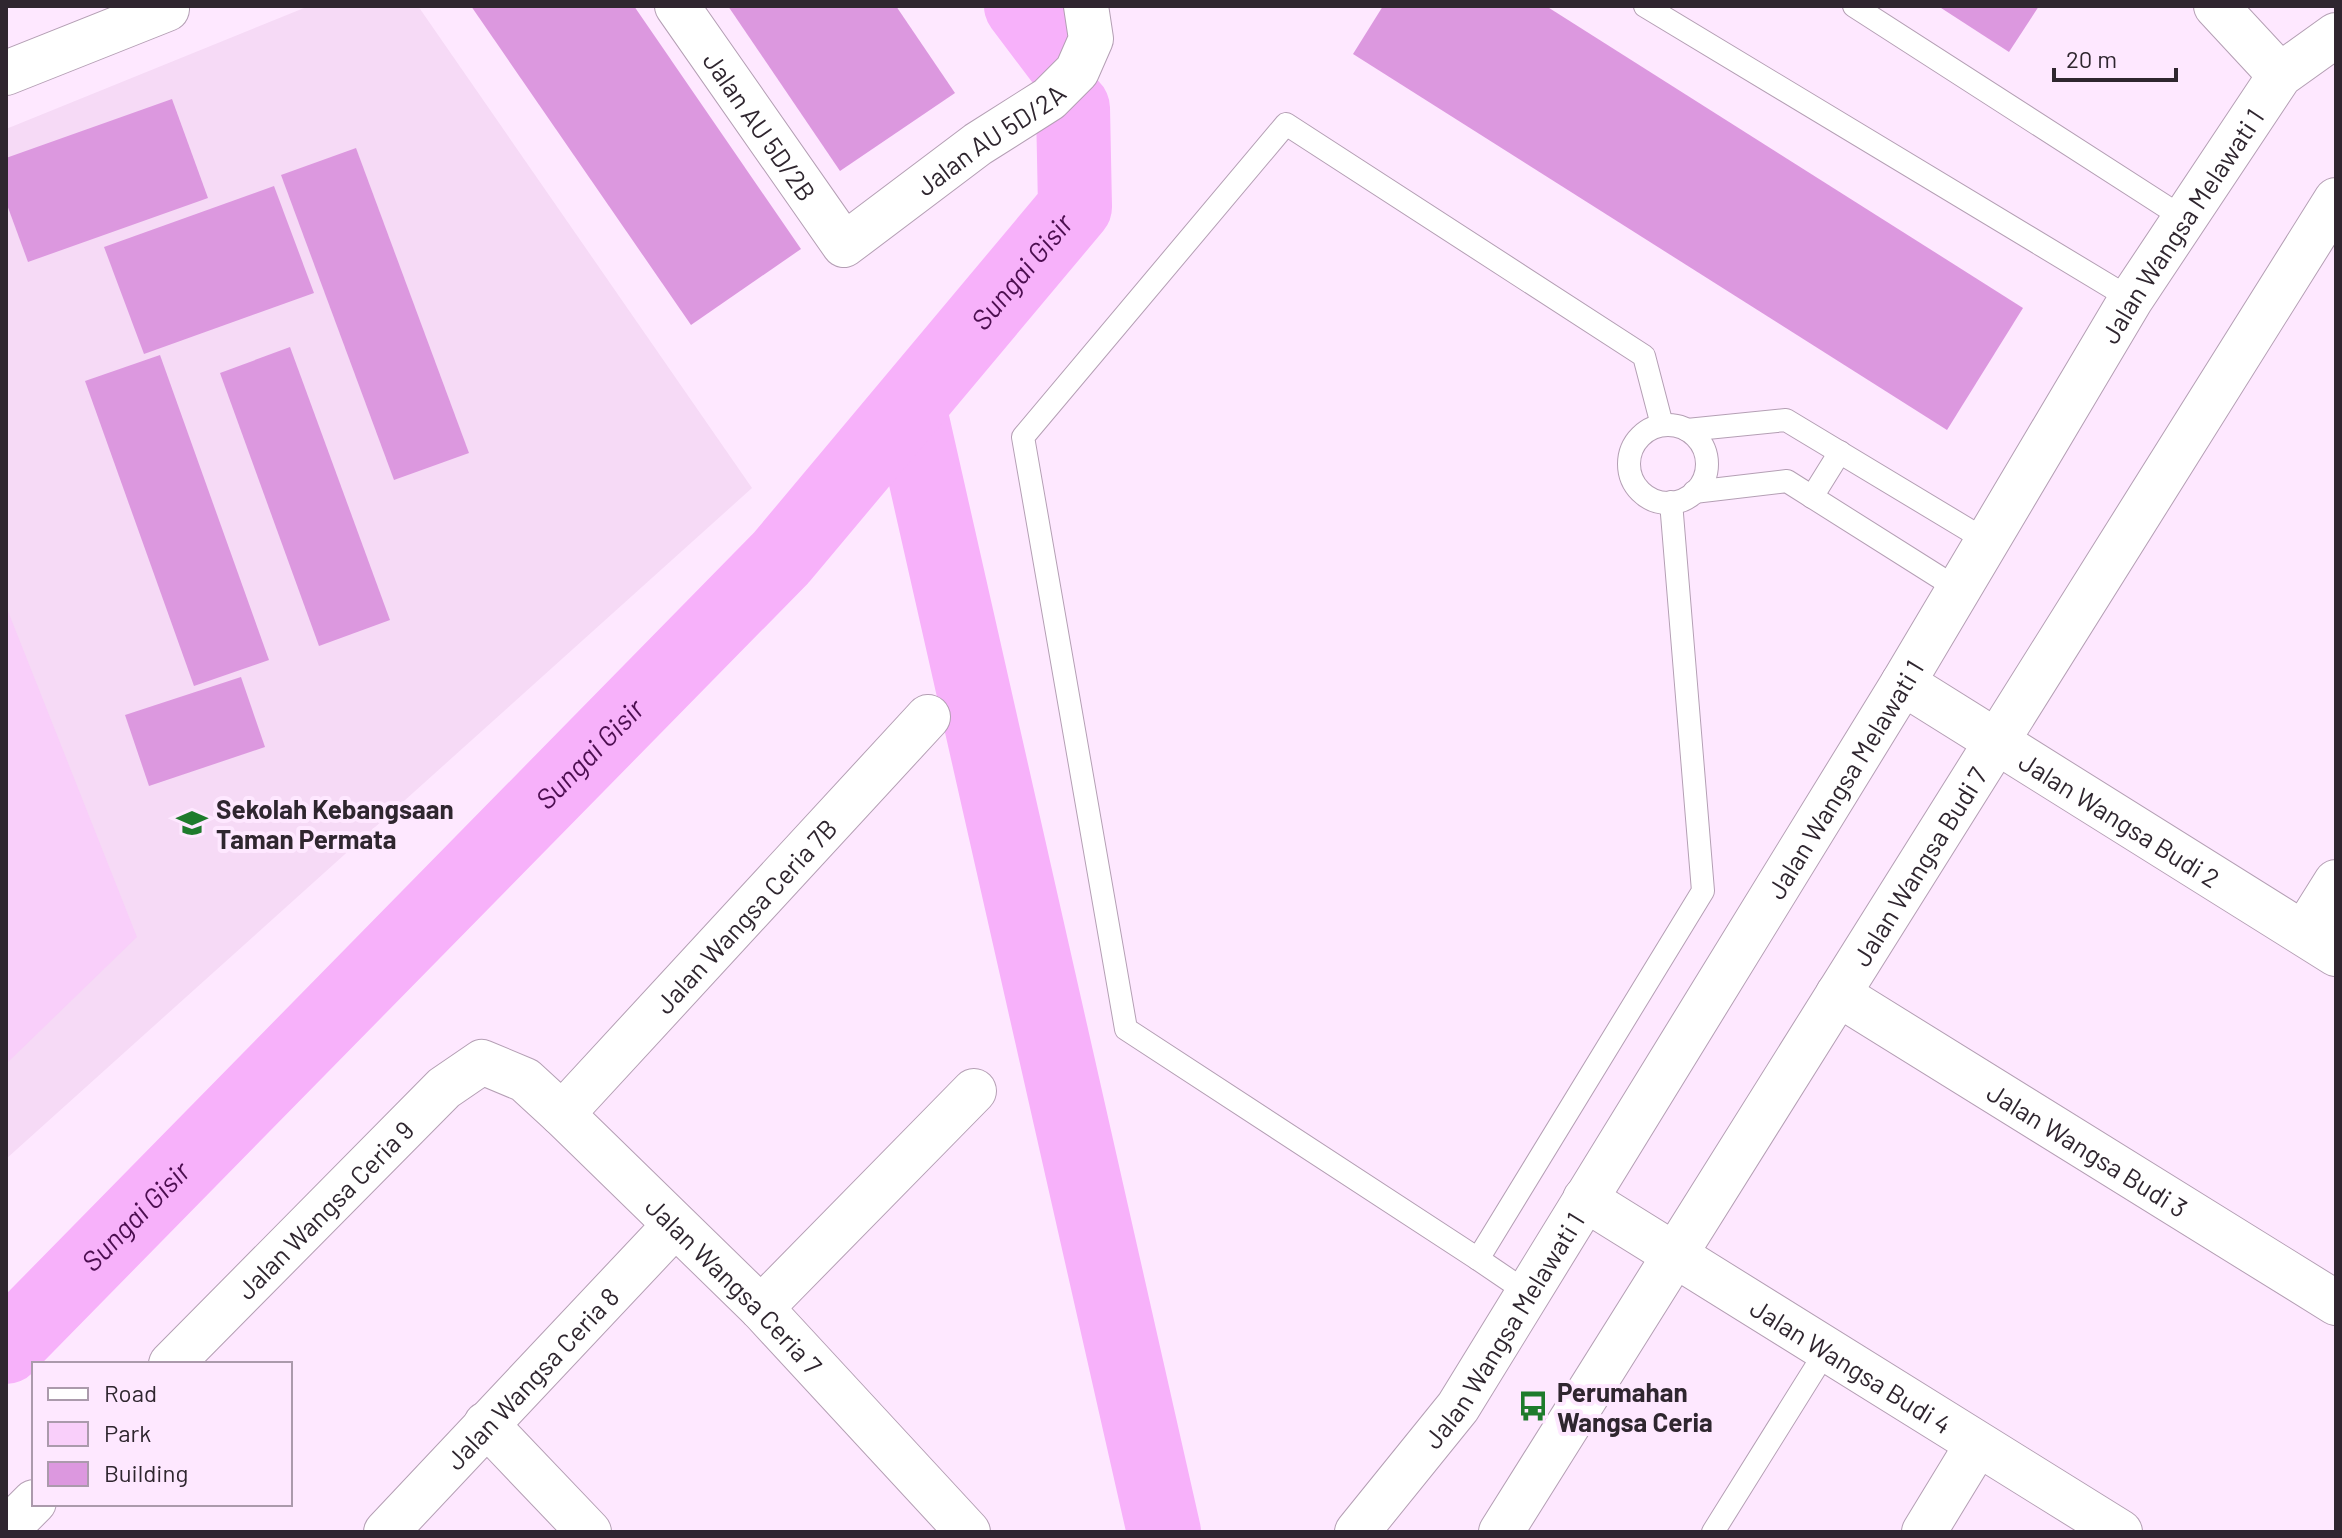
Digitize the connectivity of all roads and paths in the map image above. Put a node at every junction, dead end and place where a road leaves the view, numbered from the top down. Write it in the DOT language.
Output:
graph roads {
  1 [pos="677,6"];
  2 [pos="1086,6"];
  3 [pos="1645,6"];
  4 [pos="1854,6"];
  5 [pos="2216,6"];
  6 [pos="166,7"];
  7 [pos="2336,35"];
  8 [pos="6,73"];
  9 [pos="2280,75"];
  10 [pos="2336,200"];
  11 [pos="2185,219"];
  12 [pos="844,245"];
  13 [pos="2131,299"];
  14 [pos="1662,425"];
  15 [pos="1687,430"];
  16 [pos="1840,452"];
  17 [pos="1694,492"];
  18 [pos="1812,497"];
  19 [pos="1671,502"];
  20 [pos="1987,541"];
  21 [pos="1921,566"];
  22 [pos="1958,589"];
  23 [pos="1932,633"];
  24 [pos="1903,683"];
  25 [pos="928,717"];
  26 [pos="1995,741"];
  27 [pos="2336,882"];
  28 [pos="2320,944"];
  29 [pos="1838,994"];
  30 [pos="482,1062"];
  31 [pos="974,1091"];
  32 [pos="562,1114"];
  33 [pos="1585,1199"];
  34 [pos="675,1225"];
  35 [pos="1673,1254"];
  36 [pos="1478,1259"];
  37 [pos="1528,1293"];
  38 [pos="2336,1303"];
  39 [pos="761,1308"];
  40 [pos="1826,1351"];
  41 [pos="173,1362"];
  42 [pos="486,1424"];
  43 [pos="1977,1445"];
  44 [pos="32,1504"];
  45 [pos="6,1530"];
  46 [pos="386,1532"];
  47 [pos="589,1532"];
  48 [pos="968,1532"];
  49 [pos="1357,1532"];
  50 [pos="1501,1532"];
  51 [pos="1713,1532"];
  52 [pos="1924,1532"];
  53 [pos="2120,1532"];
  1 -- 12 [label="street, Jalan AU 5D/2B"];
  2 -- 12 [label="street, Jalan AU 5D/2A"];
  3 -- 13 [label="lane"];
  4 -- 11 [label="lane"];
  5 -- 9 [label="street"];
  6 -- 8 [label="street"];
  7 -- 9 [label="street, Jalan Wangsa Melawati 1"];
  9 -- 11 [label="street, Jalan Wangsa Melawati 1"];
  10 -- 26 [label="street, Jalan Wangsa Budi 7"];
  11 -- 13 [label="street, Jalan Wangsa Melawati 1"];
  13 -- 20 [label="street, Jalan Wangsa Melawati 1"];
  14 -- 15 [label="lane"];
  14 -- 19 [label="lane"];
  14 -- 36 [label="lane"];
  15 -- 16 [label="lane"];
  15 -- 17 [label="lane"];
  16 -- 18 [label="lane"];
  16 -- 20 [label="lane"];
  17 -- 18 [label="lane"];
  17 -- 19 [label="lane"];
  18 -- 21 [label="lane"];
  19 -- 36 [label="lane"];
  20 -- 22 [label="street, Jalan Wangsa Melawati 1"];
  21 -- 22 [label="lane"];
  21 -- 23 [label="lane"];
  22 -- 23 [label="street, Jalan Wangsa Melawati 1"];
  23 -- 24 [label="street, Jalan Wangsa Melawati 1"];
  24 -- 26 [label="street, Jalan Wangsa Budi 2"];
  24 -- 33 [label="street, Jalan Wangsa Melawati 1"];
  25 -- 32 [label="street, Jalan Wangsa Ceria 7B"];
  26 -- 28 [label="street, Jalan Wangsa Budi 2"];
  26 -- 29 [label="street, Jalan Wangsa Budi 7"];
  27 -- 28 [label="street"];
  29 -- 35 [label="street, Jalan Wangsa Budi 7"];
  29 -- 38 [label="street, Jalan Wangsa Budi 3"];
  30 -- 32 [label="street, Jalan Wangsa Ceria 7"];
  30 -- 41 [label="street, Jalan Wangsa Ceria 9"];
  31 -- 39 [label="street"];
  32 -- 34 [label="street, Jalan Wangsa Ceria 7"];
  33 -- 35 [label="street, Jalan Wangsa Budi 4"];
  33 -- 37 [label="street, Jalan Wangsa Melawati 1"];
  34 -- 39 [label="street, Jalan Wangsa Ceria 7"];
  34 -- 42 [label="street, Jalan Wangsa Ceria 8"];
  35 -- 40 [label="street, Jalan Wangsa Budi 4"];
  35 -- 50 [label="street, Jalan Wangsa Budi 7"];
  36 -- 37 [label="lane"];
  37 -- 49 [label="street, Jalan Wangsa Melawati 1"];
  39 -- 48 [label="street, Jalan Wangsa Ceria 7"];
  40 -- 43 [label="street, Jalan Wangsa Budi 4"];
  40 -- 51 [label="lane"];
  42 -- 46 [label="street, Jalan Wangsa Ceria 8"];
  42 -- 47 [label="street"];
  43 -- 52 [label="street"];
  43 -- 53 [label="street, Jalan Wangsa Budi 4"];
  44 -- 45 [label="street"];
}
